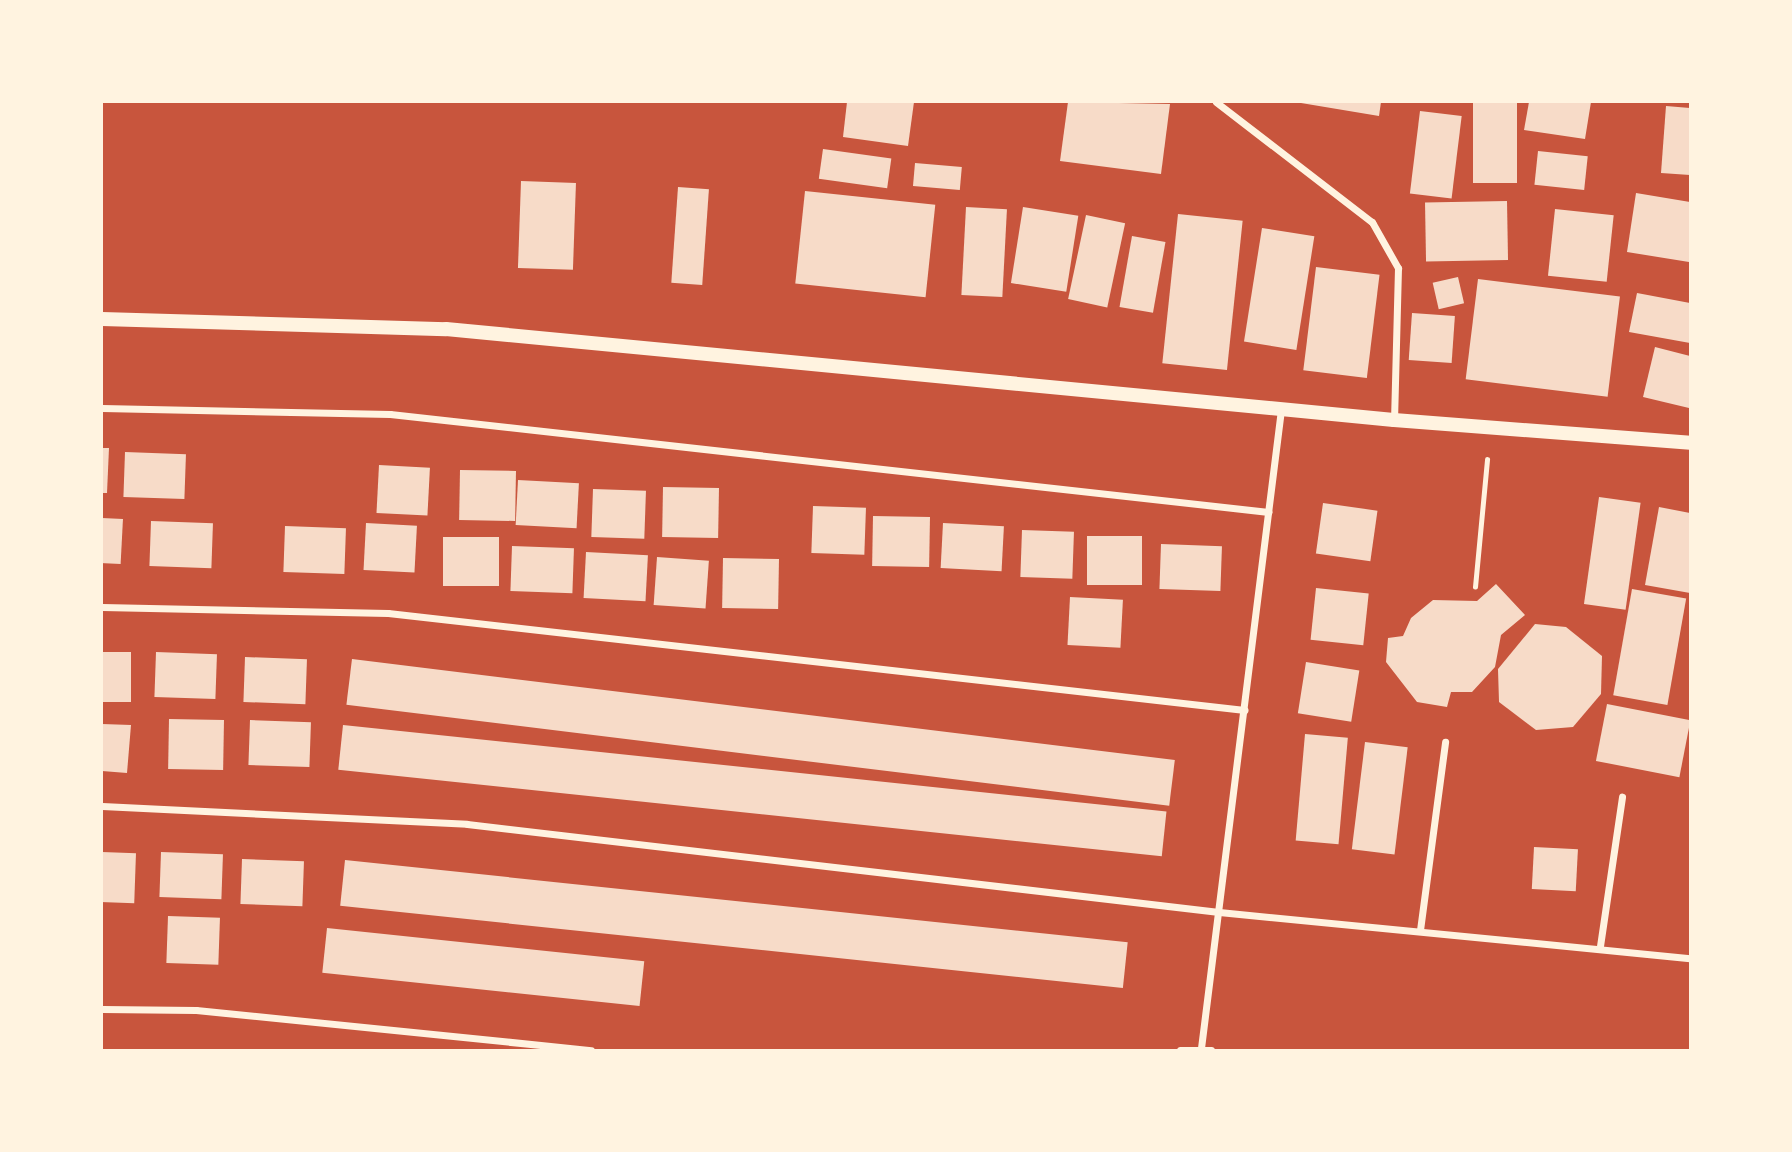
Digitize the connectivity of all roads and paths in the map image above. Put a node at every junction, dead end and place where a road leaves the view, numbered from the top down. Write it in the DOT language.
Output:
graph roads {
  1 [pos="1216,102"];
  2 [pos="102,319"];
  3 [pos="102,408"];
  4 [pos="1281,409"];
  5 [pos="1394,420"];
  6 [pos="1491,428"];
  7 [pos="1690,443"];
  8 [pos="1269,512"];
  9 [pos="1475,587"];
  10 [pos="102,607"];
  11 [pos="1244,710"];
  12 [pos="1446,741"];
  13 [pos="1622,797"];
  14 [pos="102,806"];
  15 [pos="1219,912"];
  16 [pos="1420,930"];
  17 [pos="1600,946"];
  18 [pos="1690,958"];
  19 [pos="102,1009"];
  20 [pos="1201,1048"];
  21 [pos="591,1051"];
  22 [pos="1180,1051"];
  23 [pos="1211,1051"];
  1 -- 5 [label="street"];
  2 -- 4 [label="main road"];
  3 -- 8 [label="street"];
  4 -- 5 [label="main road"];
  4 -- 8 [label="street"];
  5 -- 6 [label="main road"];
  6 -- 7 [label="main road"];
  6 -- 9 [label="path"];
  8 -- 11 [label="street"];
  10 -- 11 [label="street"];
  11 -- 15 [label="street"];
  12 -- 16 [label="street"];
  13 -- 17 [label="street"];
  14 -- 15 [label="street"];
  15 -- 16 [label="street"];
  15 -- 20 [label="street"];
  16 -- 17 [label="street"];
  17 -- 18 [label="street"];
  19 -- 21 [label="street"];
  20 -- 22 [label="street"];
  20 -- 23 [label="street"];
}
